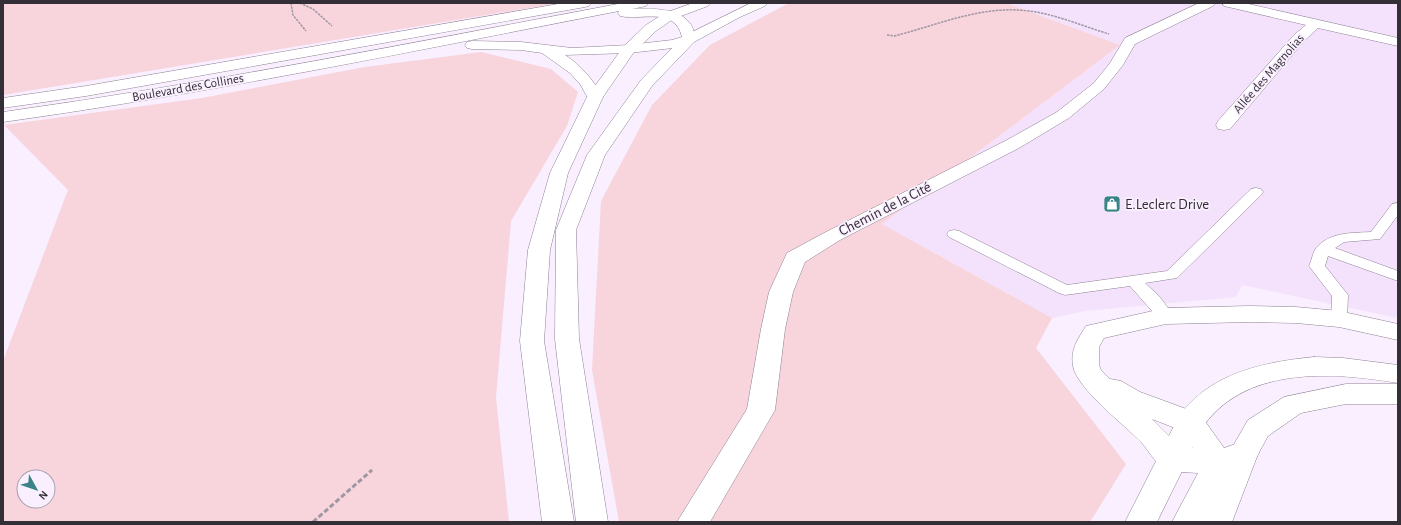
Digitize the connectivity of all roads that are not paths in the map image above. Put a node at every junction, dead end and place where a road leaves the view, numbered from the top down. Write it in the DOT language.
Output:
graph roads {
  1 [pos="585,3"];
  2 [pos="642,3"];
  3 [pos="704,3"];
  4 [pos="761,3"];
  5 [pos="1209,3"];
  6 [pos="1228,3"];
  7 [pos="669,16"];
  8 [pos="537,23"];
  9 [pos="1314,24"];
  10 [pos="689,39"];
  11 [pos="1398,42"];
  12 [pos="629,49"];
  13 [pos="547,51"];
  14 [pos="373,55"];
  15 [pos="595,97"];
  16 [pos="3,103"];
  17 [pos="3,117"];
  18 [pos="1224,125"];
  19 [pos="1256,192"];
  20 [pos="1396,206"];
  21 [pos="954,234"];
  22 [pos="1323,250"];
  23 [pos="1398,276"];
  24 [pos="1133,280"];
  25 [pos="1166,316"];
  26 [pos="1339,319"];
  27 [pos="1398,332"];
  28 [pos="1089,374"];
  29 [pos="1398,374"];
  30 [pos="1398,394"];
  31 [pos="1190,422"];
  32 [pos="1231,457"];
  33 [pos="1172,459"];
  34 [pos="558,522"];
  35 [pos="592,522"];
  36 [pos="693,522"];
  37 [pos="1140,522"];
  38 [pos="1188,522"];
  39 [pos="1216,522"];
  1 -- 16 [label="street"];
  2 -- 8 [label="street"];
  3 -- 7 [label="street"];
  4 -- 10 [label="street"];
  5 -- 36 [label="street, Chemin de la Cité"];
  6 -- 9 [label="street"];
  7 -- 8 [label="street"];
  7 -- 10 [label="street"];
  7 -- 12 [label="street"];
  8 -- 14 [label="street"];
  9 -- 11 [label="street"];
  9 -- 18 [label="street, Allée des Magnolias"];
  10 -- 12 [label="street"];
  10 -- 35 [label="street"];
  12 -- 13 [label="street"];
  12 -- 15 [label="street"];
  13 -- 14 [label="street"];
  13 -- 15 [label="street"];
  14 -- 17 [label="street, Boulevard des Collines"];
  15 -- 34 [label="street"];
  19 -- 24 [label="lane"];
  20 -- 22 [label="lane"];
  21 -- 24 [label="lane"];
  22 -- 23 [label="lane"];
  22 -- 26 [label="lane"];
  24 -- 25 [label="lane"];
  25 -- 26 [label="street"];
  25 -- 28 [label="street"];
  26 -- 27 [label="street"];
  28 -- 31 [label="street"];
  28 -- 33 [label="street"];
  29 -- 31 [label="street"];
  30 -- 32 [label="street"];
  31 -- 32 [label="street"];
  31 -- 33 [label="street"];
  32 -- 33 [label="street"];
  32 -- 38 [label="street"];
  32 -- 39 [label="street"];
  33 -- 37 [label="street"];
}
